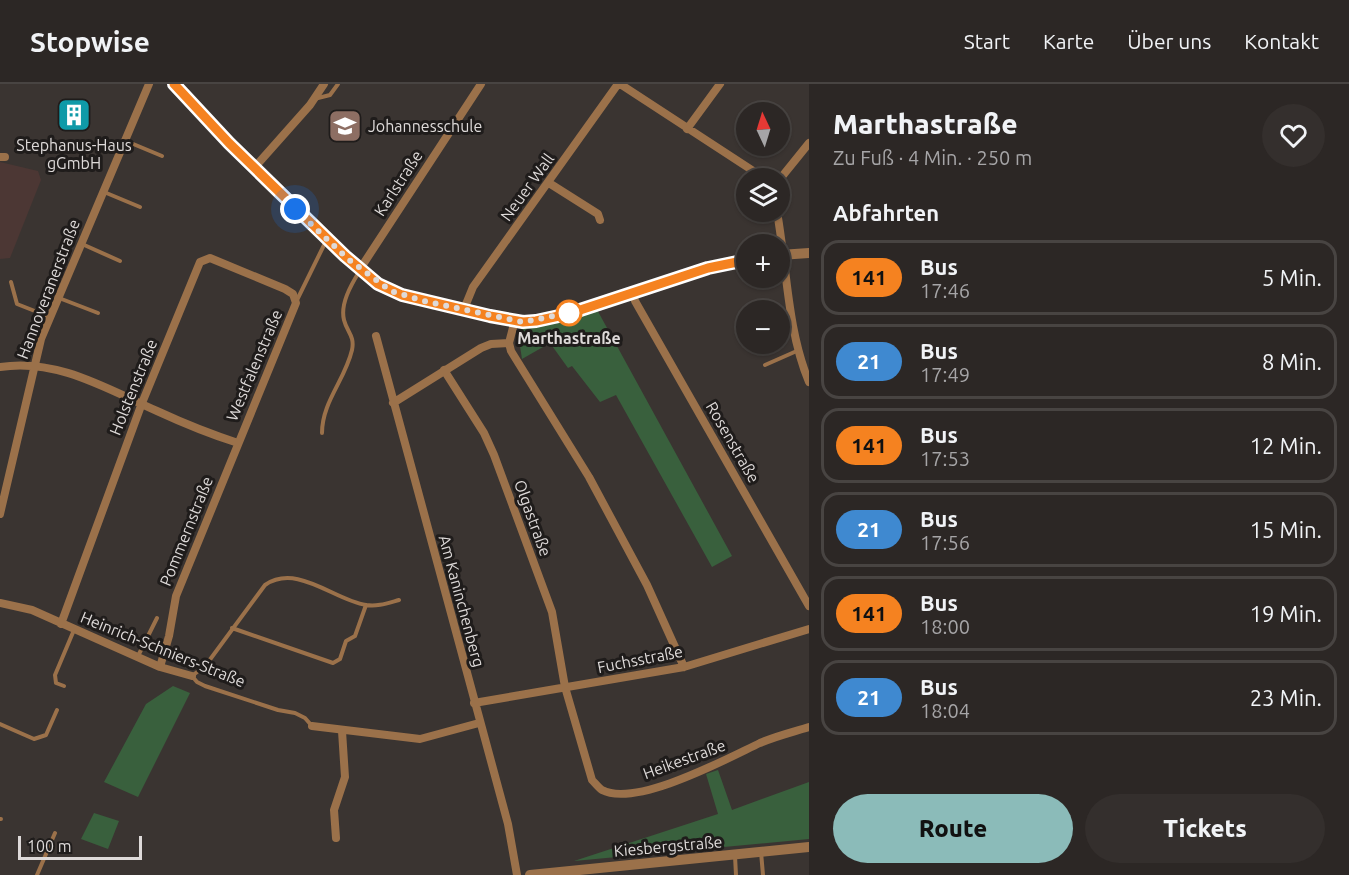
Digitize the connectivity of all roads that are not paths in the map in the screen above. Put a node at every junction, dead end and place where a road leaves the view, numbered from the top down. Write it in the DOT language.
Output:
graph roads {
  1 [pos="149,84"];
  2 [pos="173,84"];
  3 [pos="324,84"];
  4 [pos="338,84"];
  5 [pos="481,84"];
  6 [pos="619,84"];
  7 [pos="720,84"];
  8 [pos="313,99"];
  9 [pos="687,129"];
  10 [pos="125,141"];
  11 [pos="809,143"];
  12 [pos="162,156"];
  13 [pos="254,168"];
  14 [pos="748,168"];
  15 [pos="789,168"];
  16 [pos="549,183"];
  17 [pos="104,191"];
  18 [pos="140,207"];
  19 [pos="600,220"];
  20 [pos="327,239"];
  21 [pos="81,244"];
  22 [pos="809,253"];
  23 [pos="790,254"];
  24 [pos="120,261"];
  25 [pos="736,262"];
  26 [pos="360,269"];
  27 [pos="11,282"];
  28 [pos="788,288"];
  29 [pos="633,292"];
  30 [pos="59,297"];
  31 [pos="296,300"];
  32 [pos="464,309"];
  33 [pos="98,313"];
  34 [pos="50,317"];
  35 [pos="515,320"];
  36 [pos="376,336"];
  37 [pos="509,343"];
  38 [pos="800,350"];
  39 [pos="34,365"];
  40 [pos="765,365"];
  41 [pos="0,367"];
  42 [pos="444,370"];
  43 [pos="809,382"];
  44 [pos="142,403"];
  45 [pos="393,403"];
  46 [pos="322,433"];
  47 [pos="238,443"];
  48 [pos="0,514"];
  49 [pos="399,600"];
  50 [pos="0,603"];
  51 [pos="366,605"];
  52 [pos="809,606"];
  53 [pos="157,618"];
  54 [pos="61,624"];
  55 [pos="232,628"];
  56 [pos="74,629"];
  57 [pos="809,629"];
  58 [pos="138,657"];
  59 [pos="160,667"];
  60 [pos="684,667"];
  61 [pos="192,676"];
  62 [pos="64,686"];
  63 [pos="565,687"];
  64 [pos="474,703"];
  65 [pos="57,710"];
  66 [pos="479,723"];
  67 [pos="0,724"];
  68 [pos="312,726"];
  69 [pos="809,727"];
  70 [pos="342,731"];
  71 [pos="55,834"];
  72 [pos="336,838"];
  73 [pos="809,848"];
  74 [pos="761,852"];
  75 [pos="735,855"];
  76 [pos="610,871"];
  77 [pos="37,875"];
  78 [pos="517,875"];
  79 [pos="530,875"];
  80 [pos="736,875"];
  81 [pos="763,875"];
  1 -- 10 [label="street, Hannoveranerstraße"];
  2 -- 13 [label="street"];
  3 -- 8 [label="street"];
  4 -- 8 [label="lane"];
  5 -- 26 [label="street, Karlstraße"];
  6 -- 9 [label="street"];
  6 -- 16 [label="street, Neuer Wall"];
  7 -- 9 [label="street"];
  8 -- 13 [label="street"];
  9 -- 14 [label="street"];
  10 -- 12 [label="lane"];
  10 -- 17 [label="street, Hannoveranerstraße"];
  11 -- 15 [label="street"];
  13 -- 20 [label="street"];
  16 -- 19 [label="street"];
  16 -- 32 [label="street, Neuer Wall"];
  17 -- 18 [label="lane"];
  17 -- 21 [label="street, Hannoveranerstraße"];
  20 -- 26 [label="street"];
  20 -- 31 [label="lane"];
  21 -- 24 [label="lane"];
  21 -- 30 [label="street, Hannoveranerstraße"];
  22 -- 23 [label="street"];
  25 -- 29 [label="street"];
  26 -- 32 [label="street"];
  26 -- 46 [label="lane"];
  27 -- 34 [label="lane"];
  28 -- 38 [label="street"];
  29 -- 35 [label="street"];
  29 -- 52 [label="street, Rosenstraße"];
  30 -- 33 [label="lane"];
  30 -- 34 [label="street, Hannoveranerstraße"];
  31 -- 44 [label="street, Holstenstraße"];
  31 -- 47 [label="street, Westfalenstraße"];
  32 -- 35 [label="street"];
  34 -- 39 [label="street, Hannoveranerstraße"];
  35 -- 37 [label="street"];
  36 -- 45 [label="street, Am Kaninchenberg"];
  37 -- 42 [label="street"];
  37 -- 60 [label="street"];
  38 -- 40 [label="lane"];
  38 -- 43 [label="street"];
  39 -- 41 [label="street"];
  39 -- 44 [label="street"];
  39 -- 48 [label="street, Hannoveranerstraße"];
  42 -- 45 [label="street"];
  42 -- 63 [label="street, Olgastraße"];
  44 -- 47 [label="street"];
  44 -- 54 [label="street, Holstenstraße"];
  45 -- 64 [label="street, Am Kaninchenberg"];
  47 -- 59 [label="street, Pommernstraße"];
  49 -- 51 [label="lane"];
  50 -- 54 [label="street, Heinrich-Schniers-Straße"];
  51 -- 55 [label="lane"];
  51 -- 55 [label="lane"];
  53 -- 58 [label="lane"];
  54 -- 56 [label="street, Heinrich-Schniers-Straße"];
  55 -- 61 [label="lane"];
  56 -- 58 [label="street, Heinrich-Schniers-Straße"];
  56 -- 62 [label="lane"];
  57 -- 60 [label="street, Fuchsstraße"];
  58 -- 59 [label="street, Heinrich-Schniers-Straße"];
  59 -- 61 [label="street, Heinrich-Schniers-Straße"];
  60 -- 63 [label="street, Fuchsstraße"];
  61 -- 68 [label="lane, Heinrich-Schniers-Straße"];
  63 -- 64 [label="street, Fuchsstraße"];
  63 -- 69 [label="street, Heikestraße"];
  64 -- 66 [label="street, Am Kaninchenberg"];
  65 -- 67 [label="lane"];
  66 -- 70 [label="street"];
  66 -- 78 [label="street, Am Kaninchenberg"];
  68 -- 70 [label="street"];
  70 -- 72 [label="street"];
  71 -- 77 [label="lane"];
  73 -- 74 [label="street, Kiesbergstraße"];
  74 -- 75 [label="street, Kiesbergstraße"];
  74 -- 81 [label="lane"];
  75 -- 76 [label="street, Kiesbergstraße"];
  75 -- 80 [label="lane"];
  76 -- 79 [label="street, Kiesbergstraße"];
}
